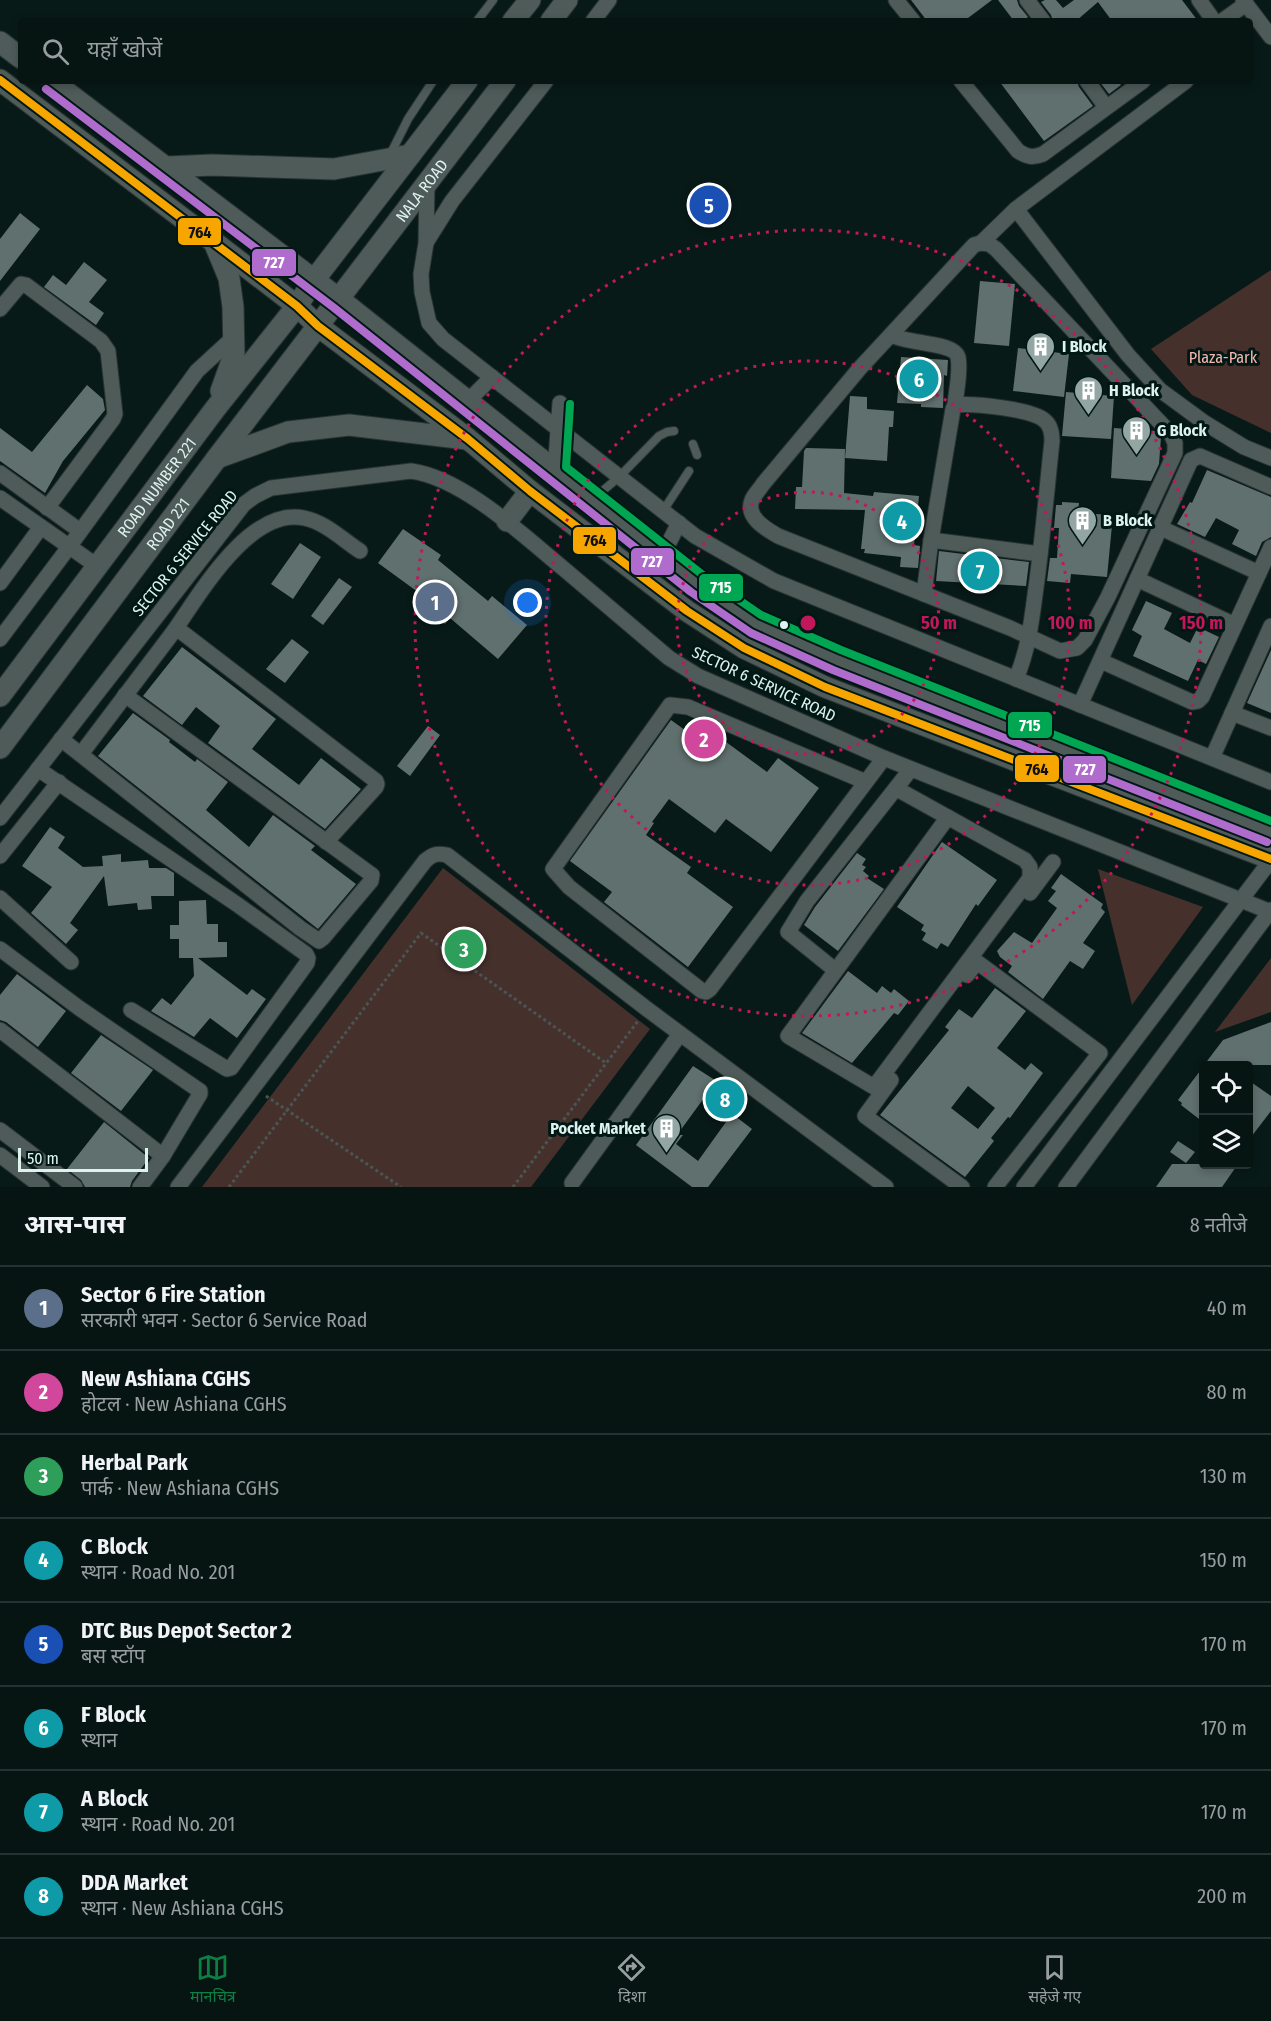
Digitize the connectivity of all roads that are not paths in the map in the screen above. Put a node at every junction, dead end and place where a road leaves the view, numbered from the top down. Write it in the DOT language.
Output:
graph roads {
  1 [pos="493,0"];
  2 [pos="530,0"];
  3 [pos="567,0"];
  4 [pos="609,0"];
  5 [pos="896,0"];
  6 [pos="1027,0"];
  7 [pos="1199,0"];
  8 [pos="1245,2"];
  9 [pos="479,18"];
  10 [pos="515,18"];
  11 [pos="553,18"];
  12 [pos="595,18"];
  13 [pos="911,18"];
  14 [pos="1041,18"];
  15 [pos="1212,18"];
  16 [pos="1226,18"];
  17 [pos="1251,18"];
  18 [pos="1255,28"];
  19 [pos="1271,37"];
  20 [pos="0,42"];
  21 [pos="18,56"];
  22 [pos="0,80"];
  23 [pos="56,84"];
  24 [pos="431,84"];
  25 [pos="465,84"];
  26 [pos="503,84"];
  27 [pos="544,84"];
  28 [pos="963,84"];
  29 [pos="1089,84"];
  30 [pos="1139,84"];
  31 [pos="1182,84"];
  32 [pos="1106,107"];
  33 [pos="410,155"];
  34 [pos="388,159"];
  35 [pos="167,167"];
  36 [pos="427,184"];
  37 [pos="1016,209"];
  38 [pos="214,242"];
  39 [pos="426,243"];
  40 [pos="981,243"];
  41 [pos="314,280"];
  42 [pos="339,299"];
  43 [pos="297,306"];
  44 [pos="0,309"];
  45 [pos="318,326"];
  46 [pos="892,335"];
  47 [pos="234,337"];
  48 [pos="492,377"];
  49 [pos="466,402"];
  50 [pos="560,403"];
  51 [pos="955,405"];
  52 [pos="215,409"];
  53 [pos="559,430"];
  54 [pos="674,431"];
  55 [pos="468,439"];
  56 [pos="693,444"];
  57 [pos="696,455"];
  58 [pos="217,458"];
  59 [pos="1271,458"];
  60 [pos="689,471"];
  61 [pos="555,472"];
  62 [pos="0,473"];
  63 [pos="619,477"];
  64 [pos="1271,488"];
  65 [pos="530,491"];
  66 [pos="0,498"];
  67 [pos="591,500"];
  68 [pos="46,508"];
  69 [pos="663,511"];
  70 [pos="507,521"];
  71 [pos="679,523"];
  72 [pos="41,527"];
  73 [pos="1161,528"];
  74 [pos="80,531"];
  75 [pos="931,540"];
  76 [pos="69,547"];
  77 [pos="1271,547"];
  78 [pos="360,551"];
  79 [pos="1040,554"];
  80 [pos="662,556"];
  81 [pos="97,566"];
  82 [pos="1259,573"];
  83 [pos="1137,579"];
  84 [pos="0,583"];
  85 [pos="924,594"];
  86 [pos="1235,625"];
  87 [pos="1271,626"];
  88 [pos="174,631"];
  89 [pos="1030,637"];
  90 [pos="0,639"];
  91 [pos="1101,661"];
  92 [pos="1016,679"];
  93 [pos="125,695"];
  94 [pos="0,696"];
  95 [pos="1080,705"];
  96 [pos="1232,713"];
  97 [pos="1271,728"];
  98 [pos="61,739"];
  99 [pos="0,748"];
  100 [pos="81,754"];
  101 [pos="884,758"];
  102 [pos="1212,758"];
  103 [pos="38,769"];
  104 [pos="911,769"];
  105 [pos="59,782"];
  106 [pos="866,782"];
  107 [pos="1271,782"];
  108 [pos="897,789"];
  109 [pos="948,817"];
  110 [pos="0,818"];
  111 [pos="1271,832"];
  112 [pos="326,842"];
  113 [pos="0,856"];
  114 [pos="1271,860"];
  115 [pos="1053,862"];
  116 [pos="0,898"];
  117 [pos="1242,901"];
  118 [pos="1271,911"];
  119 [pos="0,949"];
  120 [pos="71,962"];
  121 [pos="976,962"];
  122 [pos="836,970"];
  123 [pos="131,1010"];
  124 [pos="0,1030"];
  125 [pos="680,1034"];
  126 [pos="0,1130"];
  127 [pos="0,1155"];
  128 [pos="163,1156"];
  129 [pos="1016,1160"];
  130 [pos="1034,1173"];
  131 [pos="572,1184"];
  132 [pos="42,1187"];
  133 [pos="75,1187"];
  134 [pos="140,1187"];
  135 [pos="178,1187"];
  136 [pos="886,1187"];
  137 [pos="962,1187"];
  138 [pos="995,1187"];
  139 [pos="1024,1187"];
  140 [pos="1066,1187"];
  1 -- 9 [label="lane"];
  2 -- 10 [label="main road"];
  3 -- 11 [label="main road"];
  4 -- 12 [label="street"];
  5 -- 13 [label="street"];
  6 -- 14 [label="street"];
  7 -- 15 [label="street"];
  8 -- 16 [label="street"];
  8 -- 17 [label="street"];
  18 -- 19 [label="street"];
  20 -- 21 [label="main road"];
  22 -- 38 [label="main road"];
  23 -- 35 [label="main road"];
  24 -- 34 [label="lane"];
  25 -- 33 [label="main road, NALA ROAD"];
  26 -- 36 [label="main road, NALA ROAD"];
  27 -- 39 [label="street"];
  28 -- 32 [label="street"];
  29 -- 32 [label="street"];
  30 -- 32 [label="street"];
  31 -- 37 [label="street"];
  33 -- 34 [label="main road"];
  33 -- 41 [label="main road, NALA ROAD"];
  34 -- 35 [label="main road"];
  35 -- 41 [label="main road"];
  36 -- 39 [label="street"];
  36 -- 42 [label="main road, NALA ROAD"];
  37 -- 40 [label="street"];
  37 -- 59 [label="street"];
  38 -- 43 [label="main road"];
  38 -- 47 [label="main road"];
  39 -- 48 [label="street"];
  40 -- 46 [label="street"];
  40 -- 89 [label="street"];
  41 -- 42 [label="main road"];
  41 -- 43 [label="main road, ROAD NUMBER 221"];
  42 -- 45 [label="main road, ROAD 221"];
  42 -- 49 [label="main road"];
  43 -- 45 [label="main road"];
  43 -- 52 [label="main road, ROAD NUMBER 221"];
  44 -- 68 [label="street"];
  45 -- 55 [label="main road"];
  45 -- 58 [label="main road, ROAD 221"];
  46 -- 51 [label="street"];
  46 -- 85 [label="street"];
  47 -- 52 [label="main road"];
  47 -- 74 [label="street"];
  48 -- 49 [label="street"];
  48 -- 53 [label="street"];
  49 -- 61 [label="main road"];
  50 -- 53 [label="street"];
  51 -- 75 [label="street"];
  51 -- 79 [label="street"];
  52 -- 81 [label="main road, ROAD NUMBER 221"];
  53 -- 61 [label="street"];
  53 -- 63 [label="street"];
  54 -- 63 [label="lane"];
  55 -- 58 [label="main road"];
  55 -- 65 [label="main road"];
  56 -- 57 [label="lane"];
  58 -- 99 [label="main road, ROAD 221"];
  60 -- 69 [label="lane"];
  61 -- 67 [label="main road"];
  62 -- 68 [label="street"];
  63 -- 67 [label="lane"];
  63 -- 69 [label="street"];
  64 -- 73 [label="street"];
  65 -- 70 [label="main road"];
  65 -- 114 [label="main road"];
  66 -- 72 [label="street"];
  67 -- 80 [label="main road"];
  68 -- 74 [label="street"];
  69 -- 71 [label="street"];
  70 -- 98 [label="street, SECTOR 6 SERVICE ROAD"];
  70 -- 101 [label="street, SECTOR 6 SERVICE ROAD"];
  71 -- 80 [label="street"];
  71 -- 92 [label="street"];
  72 -- 76 [label="street"];
  72 -- 84 [label="street"];
  73 -- 82 [label="street"];
  73 -- 83 [label="street"];
  74 -- 76 [label="street"];
  75 -- 79 [label="street"];
  75 -- 85 [label="street"];
  76 -- 81 [label="street"];
  76 -- 90 [label="street"];
  77 -- 82 [label="street"];
  78 -- 88 [label="street"];
  79 -- 89 [label="street"];
  80 -- 111 [label="main road"];
  81 -- 94 [label="main road, ROAD NUMBER 221"];
  82 -- 86 [label="street"];
  83 -- 86 [label="street"];
  83 -- 91 [label="street"];
  85 -- 89 [label="street"];
  86 -- 91 [label="street"];
  87 -- 96 [label="street"];
  88 -- 93 [label="street"];
  88 -- 112 [label="street"];
  89 -- 92 [label="street"];
  91 -- 95 [label="street"];
  92 -- 95 [label="street"];
  93 -- 100 [label="street"];
  93 -- 112 [label="street"];
  95 -- 102 [label="street"];
  96 -- 97 [label="street"];
  96 -- 102 [label="street"];
  98 -- 100 [label="street"];
  98 -- 103 [label="street, SECTOR 6 SERVICE ROAD"];
  100 -- 112 [label="street"];
  101 -- 104 [label="street, SECTOR 6 SERVICE ROAD"];
  101 -- 106 [label="street"];
  102 -- 107 [label="street"];
  103 -- 105 [label="street"];
  103 -- 110 [label="street, SECTOR 6 SERVICE ROAD"];
  104 -- 108 [label="street"];
  104 -- 117 [label="street, SECTOR 6 SERVICE ROAD"];
  105 -- 113 [label="street"];
  105 -- 123 [label="street"];
  106 -- 106 [label="street"];
  108 -- 109 [label="street"];
  108 -- 122 [label="street"];
  109 -- 122 [label="street"];
  109 -- 122 [label="street"];
  114 -- 117 [label="street"];
  115 -- 121 [label="street"];
  116 -- 120 [label="street"];
  117 -- 118 [label="street, SECTOR 6 SERVICE ROAD"];
  117 -- 130 [label="street"];
  118 -- 140 [label="street"];
  119 -- 128 [label="street"];
  121 -- 129 [label="street"];
  121 -- 137 [label="street"];
  124 -- 128 [label="street"];
  125 -- 131 [label="street"];
  125 -- 135 [label="street"];
  125 -- 136 [label="street"];
  126 -- 133 [label="street"];
  127 -- 132 [label="street"];
  128 -- 134 [label="street"];
  129 -- 130 [label="street"];
  129 -- 138 [label="street"];
  130 -- 139 [label="street"];
}
